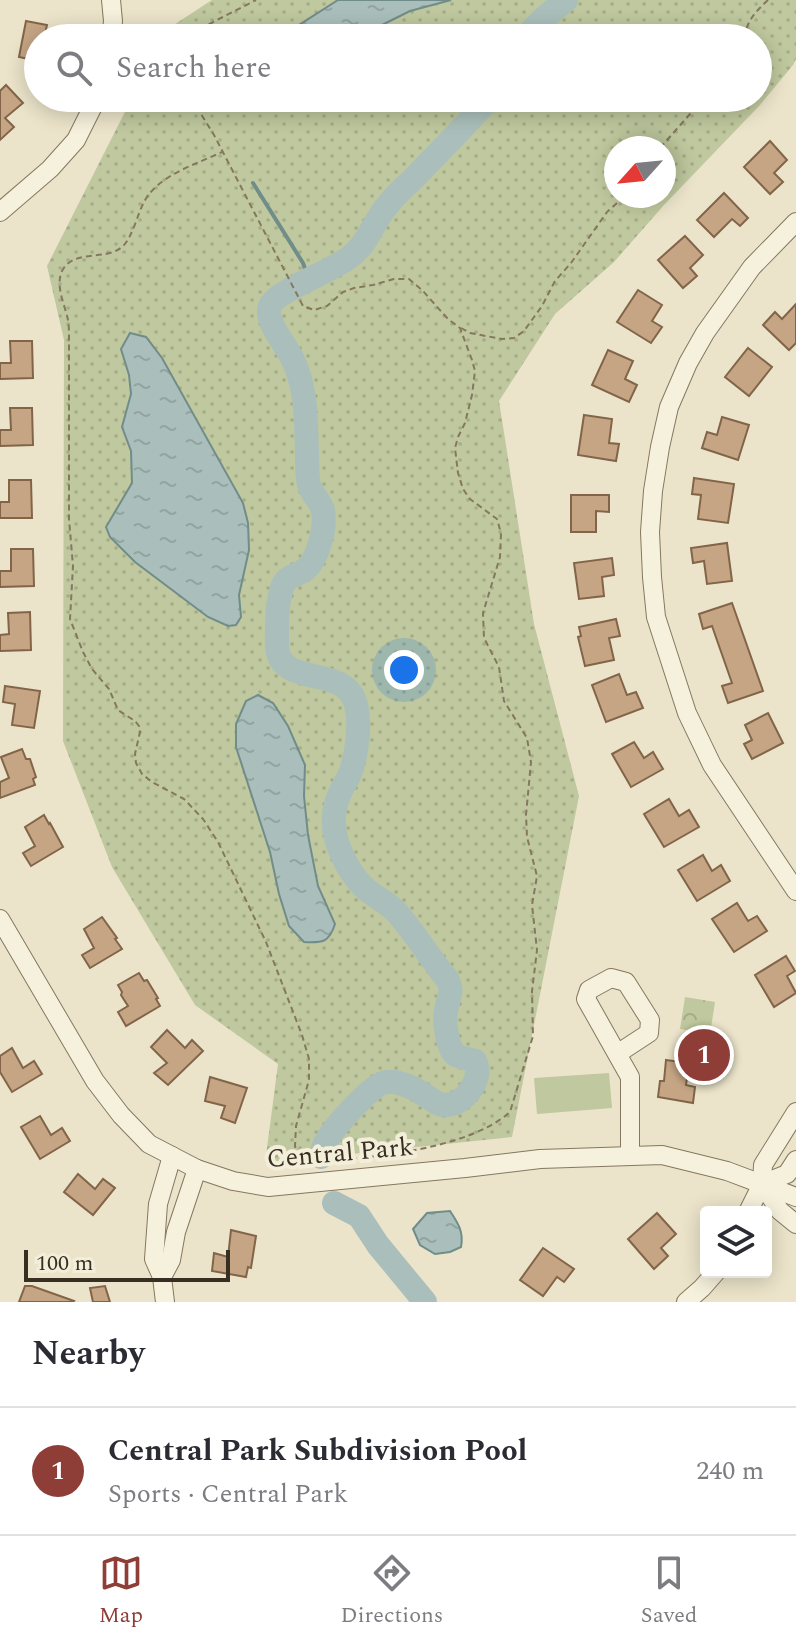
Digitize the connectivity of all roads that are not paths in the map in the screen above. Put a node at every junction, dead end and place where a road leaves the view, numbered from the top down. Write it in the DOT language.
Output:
graph roads {
  1 [pos="111,0"];
  2 [pos="113,24"];
  3 [pos="90,112"];
  4 [pos="0,212"];
  5 [pos="796,222"];
  6 [pos="796,891"];
  7 [pos="0,919"];
  8 [pos="617,1054"];
  9 [pos="796,1112"];
  10 [pos="630,1155"];
  11 [pos="172,1156"];
  12 [pos="796,1160"];
  13 [pos="197,1169"];
  14 [pos="762,1184"];
  15 [pos="796,1197"];
  16 [pos="751,1206"];
  17 [pos="796,1224"];
  18 [pos="162,1277"];
  19 [pos="711,1278"];
  20 [pos="165,1302"];
  21 [pos="686,1302"];
  1 -- 2 [label="street"];
  3 -- 4 [label="street"];
  5 -- 6 [label="street"];
  7 -- 11 [label="street, Central Park"];
  8 -- 10 [label="street"];
  9 -- 14 [label="street"];
  10 -- 13 [label="street, Central Park"];
  10 -- 14 [label="street, Central Park"];
  11 -- 13 [label="street, Central Park"];
  11 -- 18 [label="street"];
  12 -- 14 [label="street"];
  13 -- 18 [label="street"];
  14 -- 15 [label="street, Central Park"];
  14 -- 16 [label="street"];
  14 -- 17 [label="street"];
  18 -- 20 [label="street"];
  19 -- 21 [label="street"];
}
